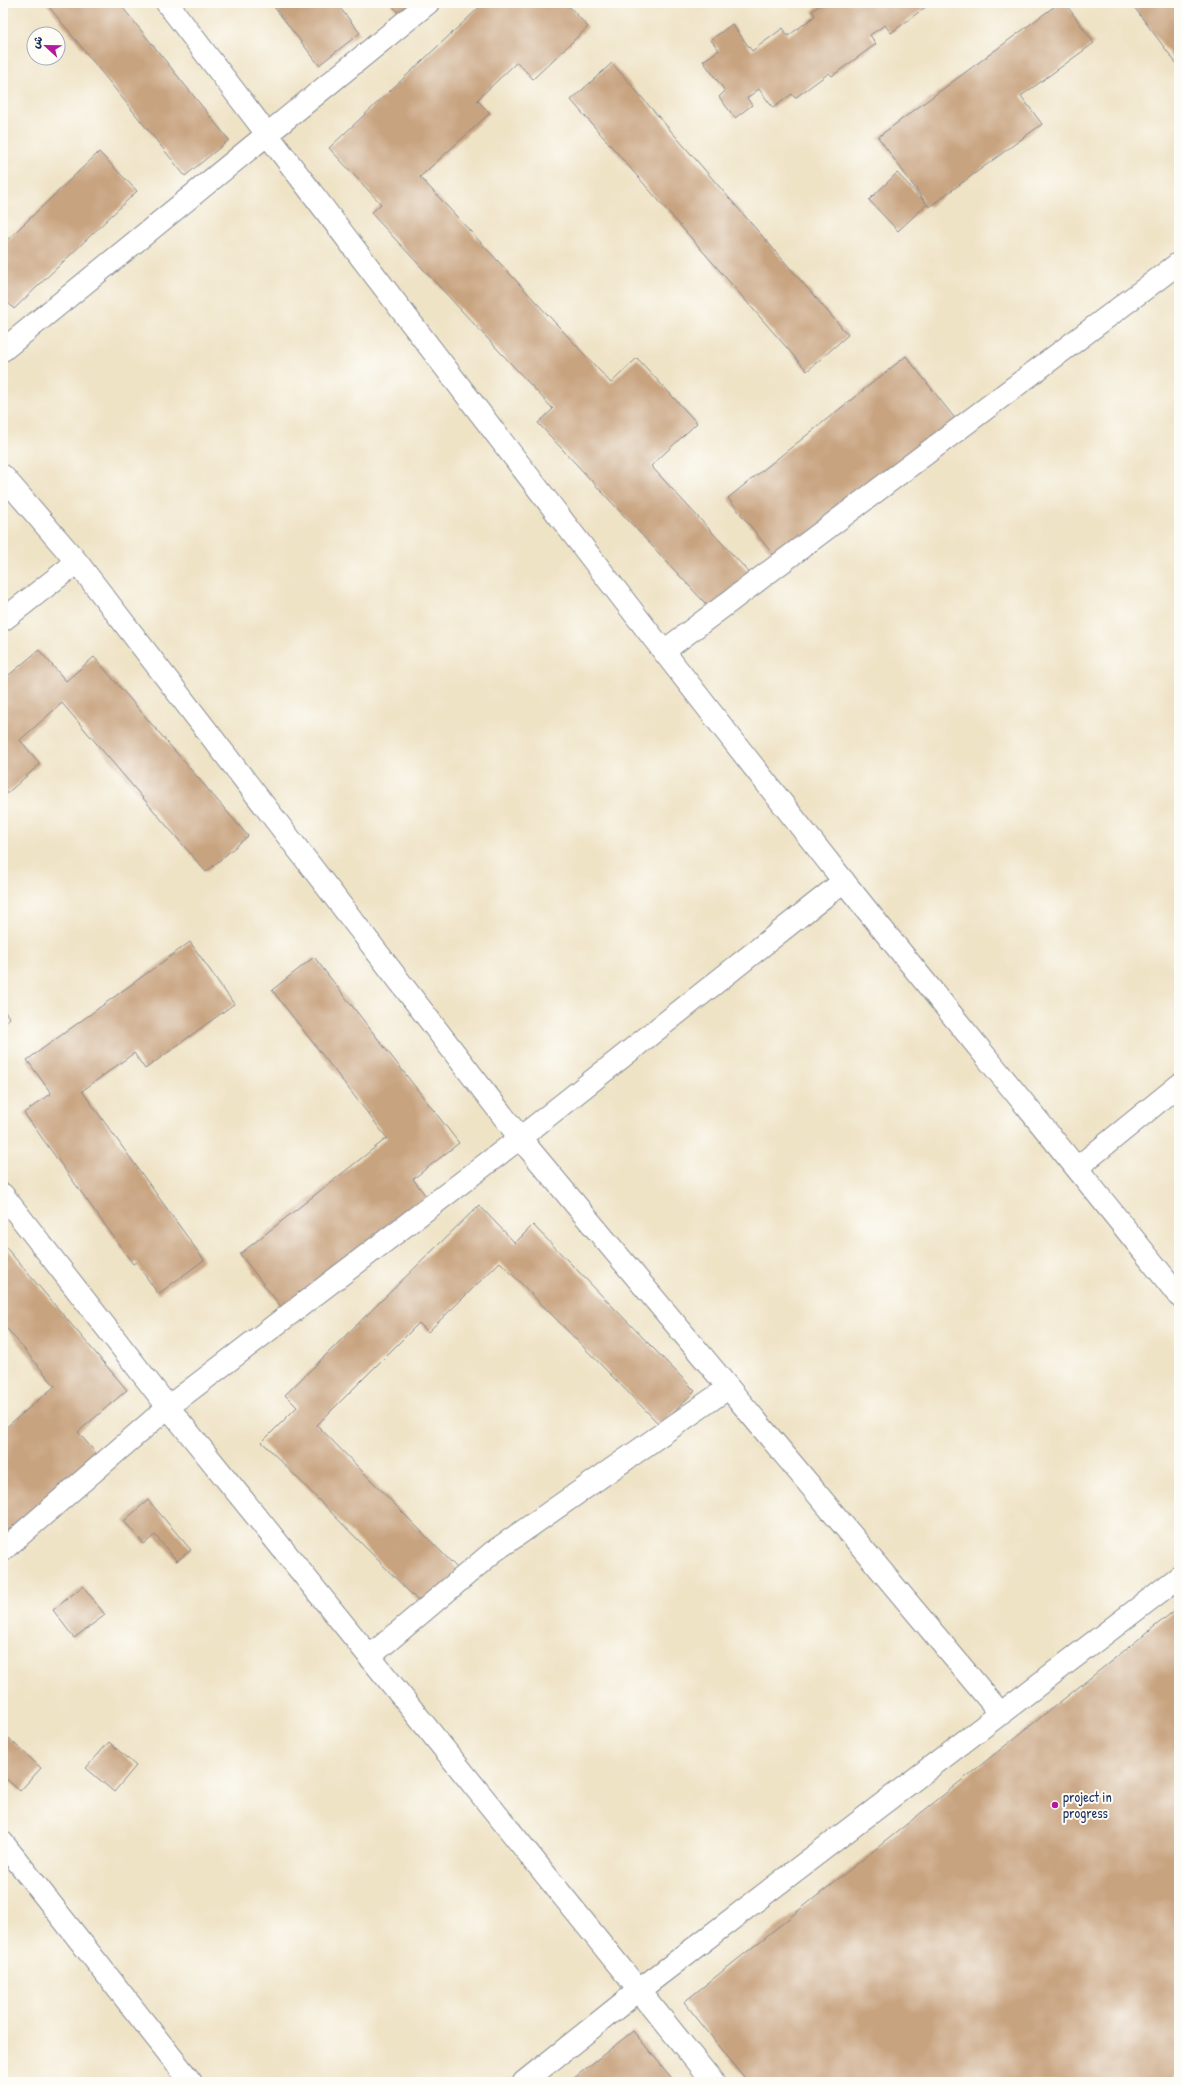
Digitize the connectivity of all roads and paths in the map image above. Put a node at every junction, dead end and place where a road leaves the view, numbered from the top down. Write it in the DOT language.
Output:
graph roads {
  1 [pos="168,3"];
  2 [pos="428,3"];
  3 [pos="267,134"];
  4 [pos="1179,264"];
  5 [pos="3,350"];
  6 [pos="3,476"];
  7 [pos="77,562"];
  8 [pos="3,620"];
  9 [pos="664,651"];
  10 [pos="844,881"];
  11 [pos="1179,1085"];
  12 [pos="520,1138"];
  13 [pos="1078,1167"];
  14 [pos="3,1195"];
  15 [pos="1179,1296"];
  16 [pos="728,1388"];
  17 [pos="168,1407"];
  18 [pos="3,1550"];
  19 [pos="1179,1577"];
  20 [pos="369,1657"];
  21 [pos="1001,1714"];
  22 [pos="3,1843"];
  23 [pos="638,1991"];
  24 [pos="191,2082"];
  25 [pos="524,2082"];
  26 [pos="713,2082"];
  1 -- 3 [label="street"];
  2 -- 3 [label="street"];
  3 -- 5 [label="street"];
  3 -- 9 [label="street"];
  4 -- 9 [label="street"];
  6 -- 7 [label="street"];
  7 -- 8 [label="street"];
  7 -- 12 [label="street"];
  9 -- 10 [label="street"];
  10 -- 12 [label="street"];
  10 -- 13 [label="street"];
  11 -- 13 [label="street"];
  12 -- 16 [label="street"];
  12 -- 17 [label="street"];
  13 -- 15 [label="street"];
  14 -- 17 [label="street"];
  16 -- 20 [label="street"];
  16 -- 21 [label="street"];
  17 -- 18 [label="street"];
  17 -- 20 [label="street"];
  19 -- 21 [label="street"];
  20 -- 23 [label="street"];
  21 -- 23 [label="street"];
  22 -- 24 [label="street"];
  23 -- 25 [label="street"];
  23 -- 26 [label="street"];
}
